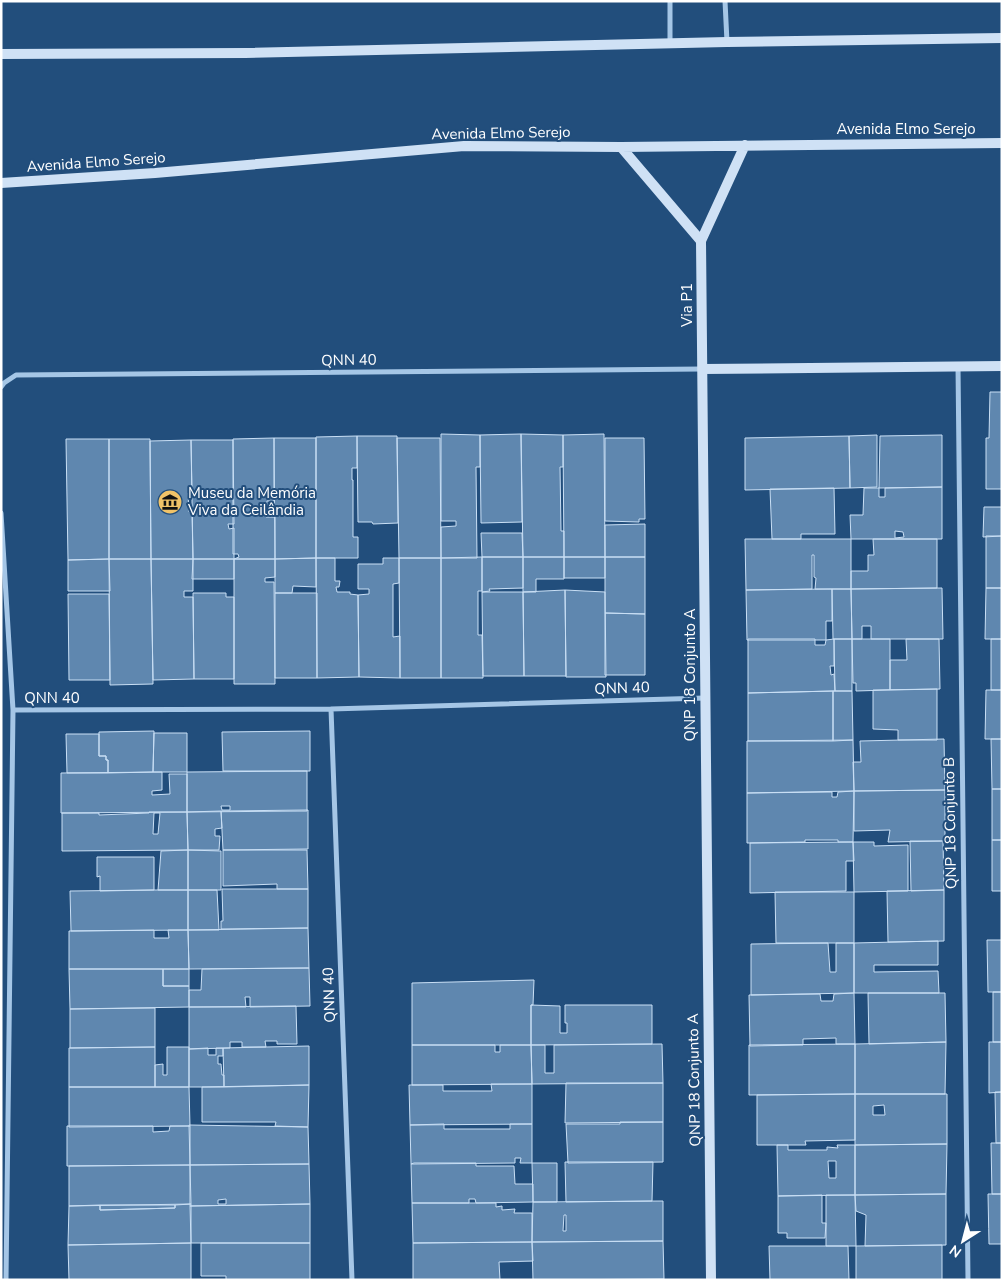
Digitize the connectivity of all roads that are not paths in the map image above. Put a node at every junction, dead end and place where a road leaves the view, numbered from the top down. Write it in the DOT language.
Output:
graph roads {
  1 [pos="670,1"];
  2 [pos="725,1"];
  3 [pos="1002,38"];
  4 [pos="726,42"];
  5 [pos="670,43"];
  6 [pos="5,54"];
  7 [pos="1,62"];
  8 [pos="1002,143"];
  9 [pos="746,145"];
  10 [pos="621,147"];
  11 [pos="1,183"];
  12 [pos="701,241"];
  13 [pos="958,366"];
  14 [pos="1002,366"];
  15 [pos="702,369"];
  16 [pos="1,388"];
  17 [pos="1,513"];
  18 [pos="705,698"];
  19 [pos="13,710"];
  20 [pos="331,710"];
  21 [pos="6,1280"];
  22 [pos="352,1280"];
  23 [pos="711,1280"];
  24 [pos="968,1280"];
  1 -- 5 [label="street"];
  2 -- 4 [label="street"];
  3 -- 4 [label="main road"];
  4 -- 5 [label="main road"];
  5 -- 6 [label="main road"];
  6 -- 7 [label="main road"];
  8 -- 9 [label="main road, Avenida Elmo Serejo"];
  9 -- 10 [label="main road, Avenida Elmo Serejo"];
  9 -- 12 [label="main road, Via P1"];
  10 -- 11 [label="main road, Avenida Elmo Serejo"];
  10 -- 12 [label="main road"];
  12 -- 15 [label="main road, Via P1"];
  13 -- 14 [label="main road"];
  13 -- 15 [label="main road"];
  13 -- 24 [label="street, QNP 18 Conjunto B"];
  15 -- 16 [label="street, QNN 40"];
  15 -- 18 [label="main road, QNP 18 Conjunto A"];
  17 -- 19 [label="street, QNN 40"];
  18 -- 20 [label="street, QNN 40"];
  18 -- 23 [label="main road, QNP 18 Conjunto A"];
  19 -- 20 [label="street, QNN 40"];
  19 -- 21 [label="street, QNN 40"];
  20 -- 22 [label="street, QNN 40"];
}
